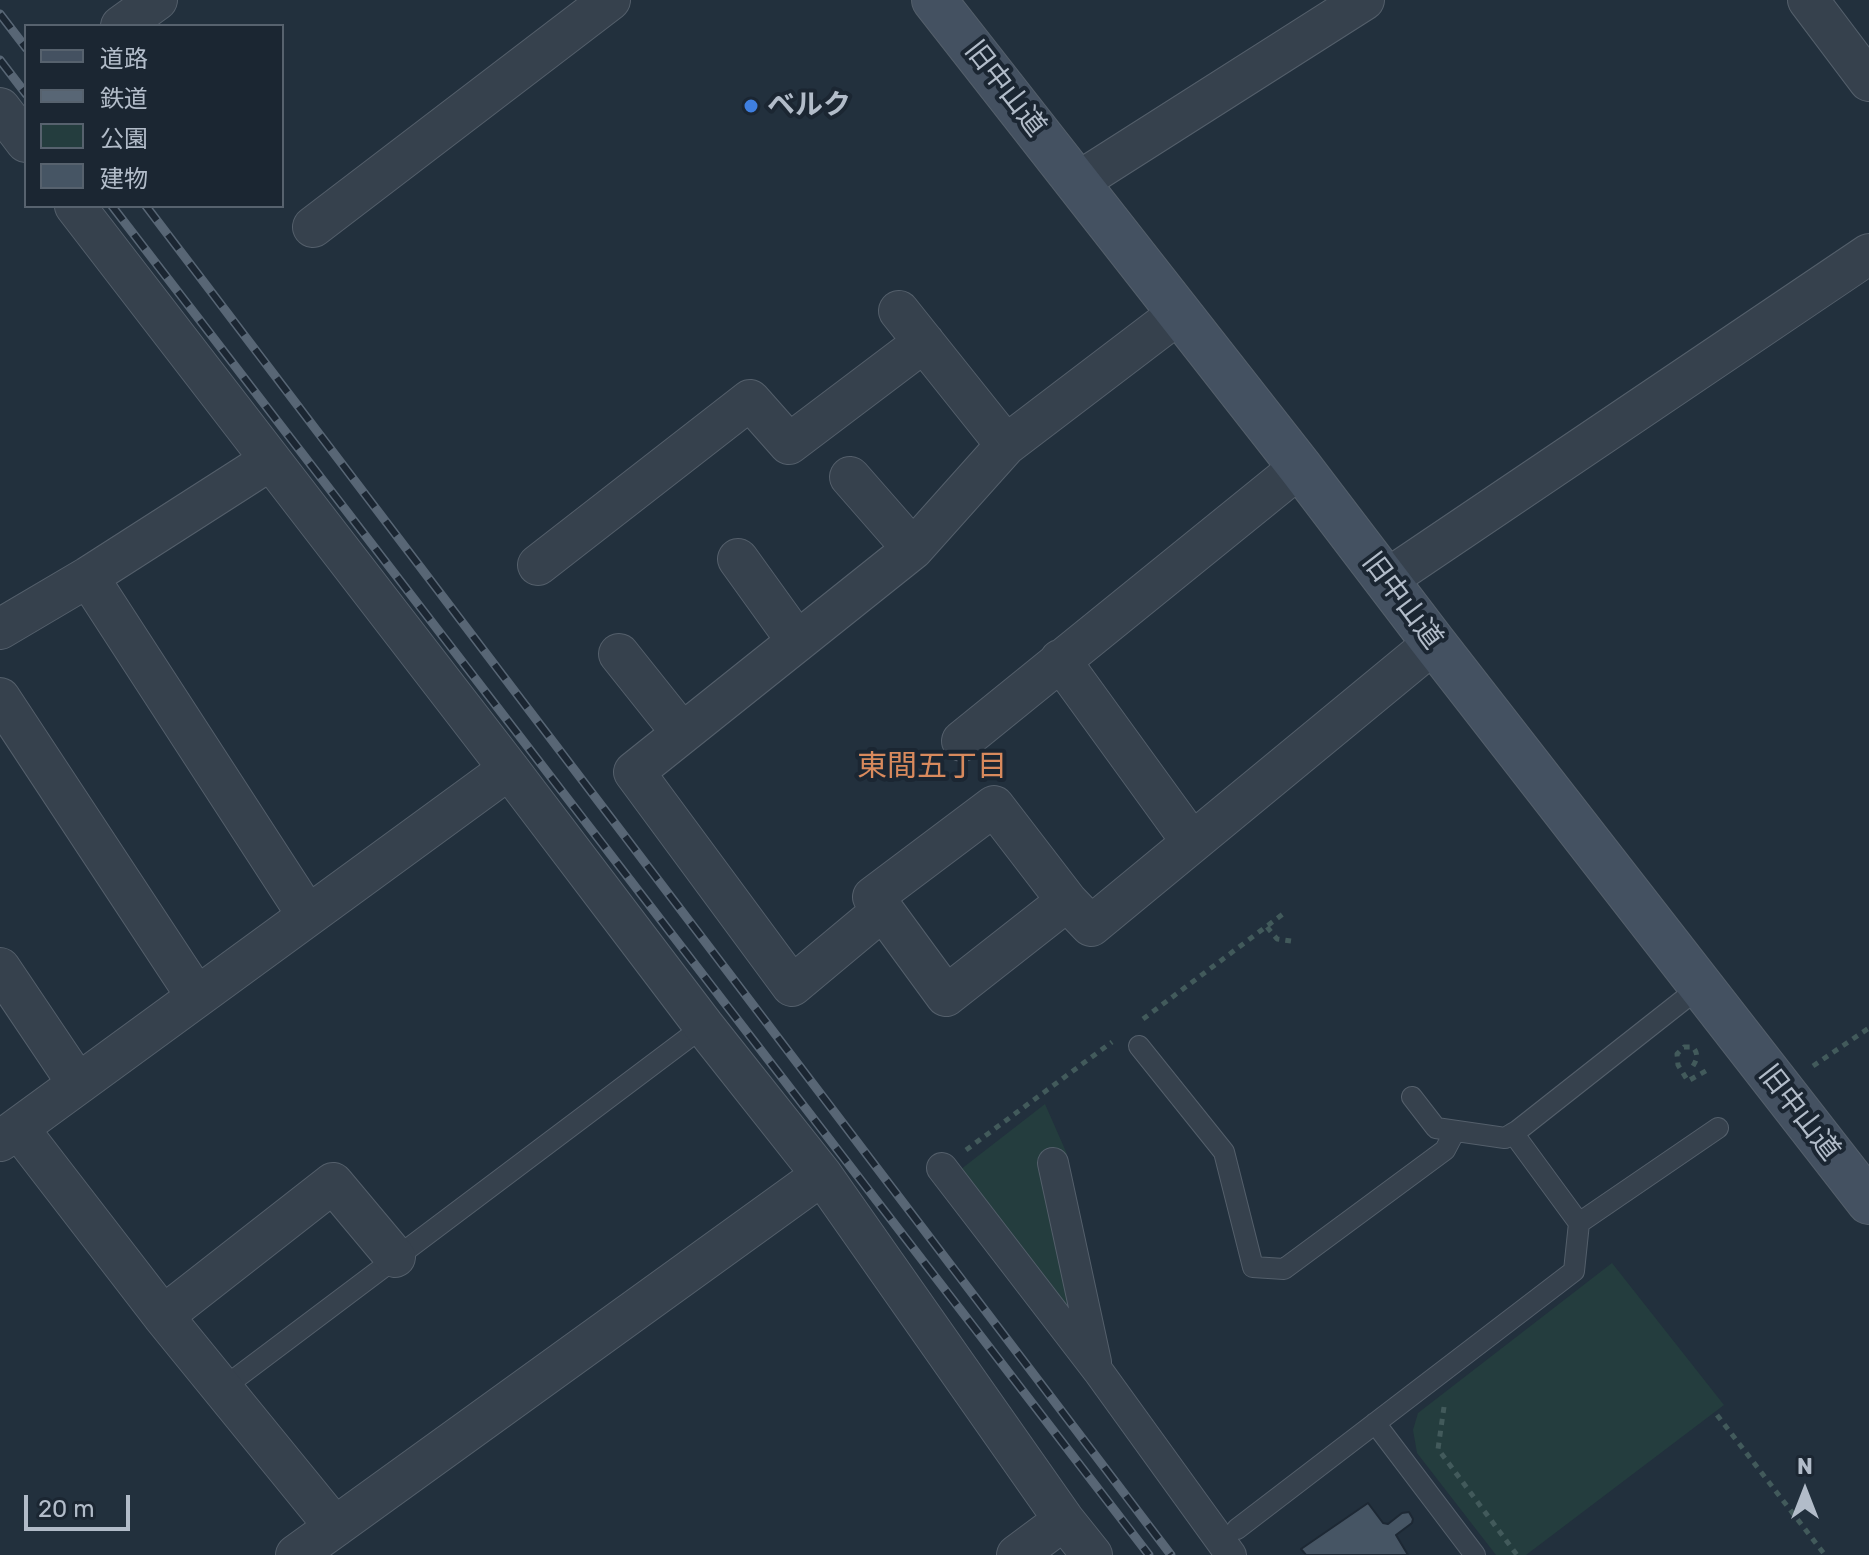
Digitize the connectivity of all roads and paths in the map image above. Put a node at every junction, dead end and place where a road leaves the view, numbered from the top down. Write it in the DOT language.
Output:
graph roads {
  1 [pos="157,0"];
  2 [pos="610,0"];
  3 [pos="934,0"];
  4 [pos="1364,0"];
  5 [pos="1808,0"];
  6 [pos="124,24"];
  7 [pos="1869,81"];
  8 [pos="0,108"];
  9 [pos="24,139"];
  10 [pos="1078,182"];
  11 [pos="77,208"];
  12 [pos="313,227"];
  13 [pos="1869,254"];
  14 [pos="899,311"];
  15 [pos="1178,314"];
  16 [pos="924,342"];
  17 [pos="1006,445"];
  18 [pos="269,461"];
  19 [pos="1300,467"];
  20 [pos="850,477"];
  21 [pos="913,549"];
  22 [pos="738,559"];
  23 [pos="538,565"];
  24 [pos="88,577"];
  25 [pos="1386,580"];
  26 [pos="0,629"];
  27 [pos="797,641"];
  28 [pos="1434,643"];
  29 [pos="619,654"];
  30 [pos="1060,660"];
  31 [pos="0,698"];
  32 [pos="682,733"];
  33 [pos="962,741"];
  34 [pos="509,769"];
  35 [pos="1192,842"];
  36 [pos="1067,901"];
  37 [pos="883,910"];
  38 [pos="308,916"];
  39 [pos="1267,927"];
  40 [pos="1291,941"];
  41 [pos="0,968"];
  42 [pos="1701,986"];
  43 [pos="197,997"];
  44 [pos="704,1026"];
  45 [pos="1869,1028"];
  46 [pos="1139,1046"];
  47 [pos="1693,1066"];
  48 [pos="1711,1068"];
  49 [pos="1808,1069"];
  50 [pos="78,1084"];
  51 [pos="1412,1097"];
  52 [pos="1718,1128"];
  53 [pos="1455,1131"];
  54 [pos="1513,1133"];
  55 [pos="9,1134"];
  56 [pos="1053,1163"];
  57 [pos="942,1168"];
  58 [pos="822,1175"];
  59 [pos="1869,1202"];
  60 [pos="1579,1223"];
  61 [pos="395,1257"];
  62 [pos="163,1316"];
  63 [pos="1098,1371"];
  64 [pos="223,1388"];
  65 [pos="1445,1406"];
  66 [pos="1717,1415"];
  67 [pos="1375,1423"];
  68 [pos="1429,1435"];
  69 [pos="1440,1435"];
  70 [pos="1064,1520"];
  71 [pos="335,1527"];
  72 [pos="1234,1542"];
  73 [pos="296,1555"];
  74 [pos="1017,1555"];
  75 [pos="1092,1555"];
  76 [pos="1475,1555"];
  77 [pos="1517,1555"];
  78 [pos="1825,1555"];
  1 -- 6 [label="street"];
  2 -- 12 [label="street"];
  3 -- 10 [label="main road, 旧中山道"];
  4 -- 10 [label="street"];
  5 -- 7 [label="street"];
  8 -- 9 [label="street"];
  10 -- 15 [label="main road, 旧中山道"];
  11 -- 18 [label="street"];
  13 -- 25 [label="street"];
  14 -- 16 [label="street"];
  15 -- 17 [label="street"];
  15 -- 19 [label="main road, 旧中山道"];
  16 -- 17 [label="street"];
  16 -- 23 [label="street"];
  17 -- 21 [label="street"];
  18 -- 24 [label="street"];
  18 -- 34 [label="street"];
  19 -- 25 [label="main road, 旧中山道"];
  19 -- 30 [label="street"];
  20 -- 21 [label="street"];
  21 -- 27 [label="street"];
  22 -- 27 [label="street"];
  24 -- 26 [label="street"];
  24 -- 38 [label="street"];
  25 -- 28 [label="main road, 旧中山道"];
  27 -- 32 [label="street"];
  28 -- 35 [label="street"];
  28 -- 42 [label="main road, 旧中山道"];
  29 -- 32 [label="street"];
  30 -- 33 [label="street"];
  30 -- 35 [label="street"];
  31 -- 43 [label="street"];
  32 -- 37 [label="street"];
  34 -- 38 [label="street"];
  34 -- 44 [label="street"];
  35 -- 36 [label="street"];
  36 -- 37 [label="street"];
  36 -- 37 [label="street"];
  38 -- 43 [label="street"];
  39 -- 40 [label="path"];
  41 -- 50 [label="street"];
  42 -- 54 [label="lane"];
  42 -- 59 [label="main road, 旧中山道"];
  43 -- 50 [label="street"];
  44 -- 58 [label="street"];
  44 -- 61 [label="lane"];
  45 -- 49 [label="path"];
  46 -- 53 [label="lane"];
  47 -- 48 [label="path"];
  50 -- 55 [label="street"];
  51 -- 53 [label="lane"];
  52 -- 60 [label="lane"];
  53 -- 54 [label="lane"];
  54 -- 60 [label="lane"];
  55 -- 62 [label="street"];
  56 -- 63 [label="street"];
  57 -- 63 [label="street"];
  58 -- 70 [label="street"];
  58 -- 71 [label="street"];
  60 -- 67 [label="lane"];
  61 -- 62 [label="street"];
  61 -- 64 [label="lane"];
  62 -- 64 [label="street"];
  63 -- 72 [label="street"];
  64 -- 71 [label="street"];
  65 -- 69 [label="path"];
  66 -- 78 [label="path"];
  67 -- 72 [label="lane"];
  67 -- 76 [label="lane"];
  68 -- 69 [label="path"];
  69 -- 77 [label="path"];
  70 -- 74 [label="street"];
  70 -- 75 [label="street"];
  71 -- 73 [label="street"];
}
